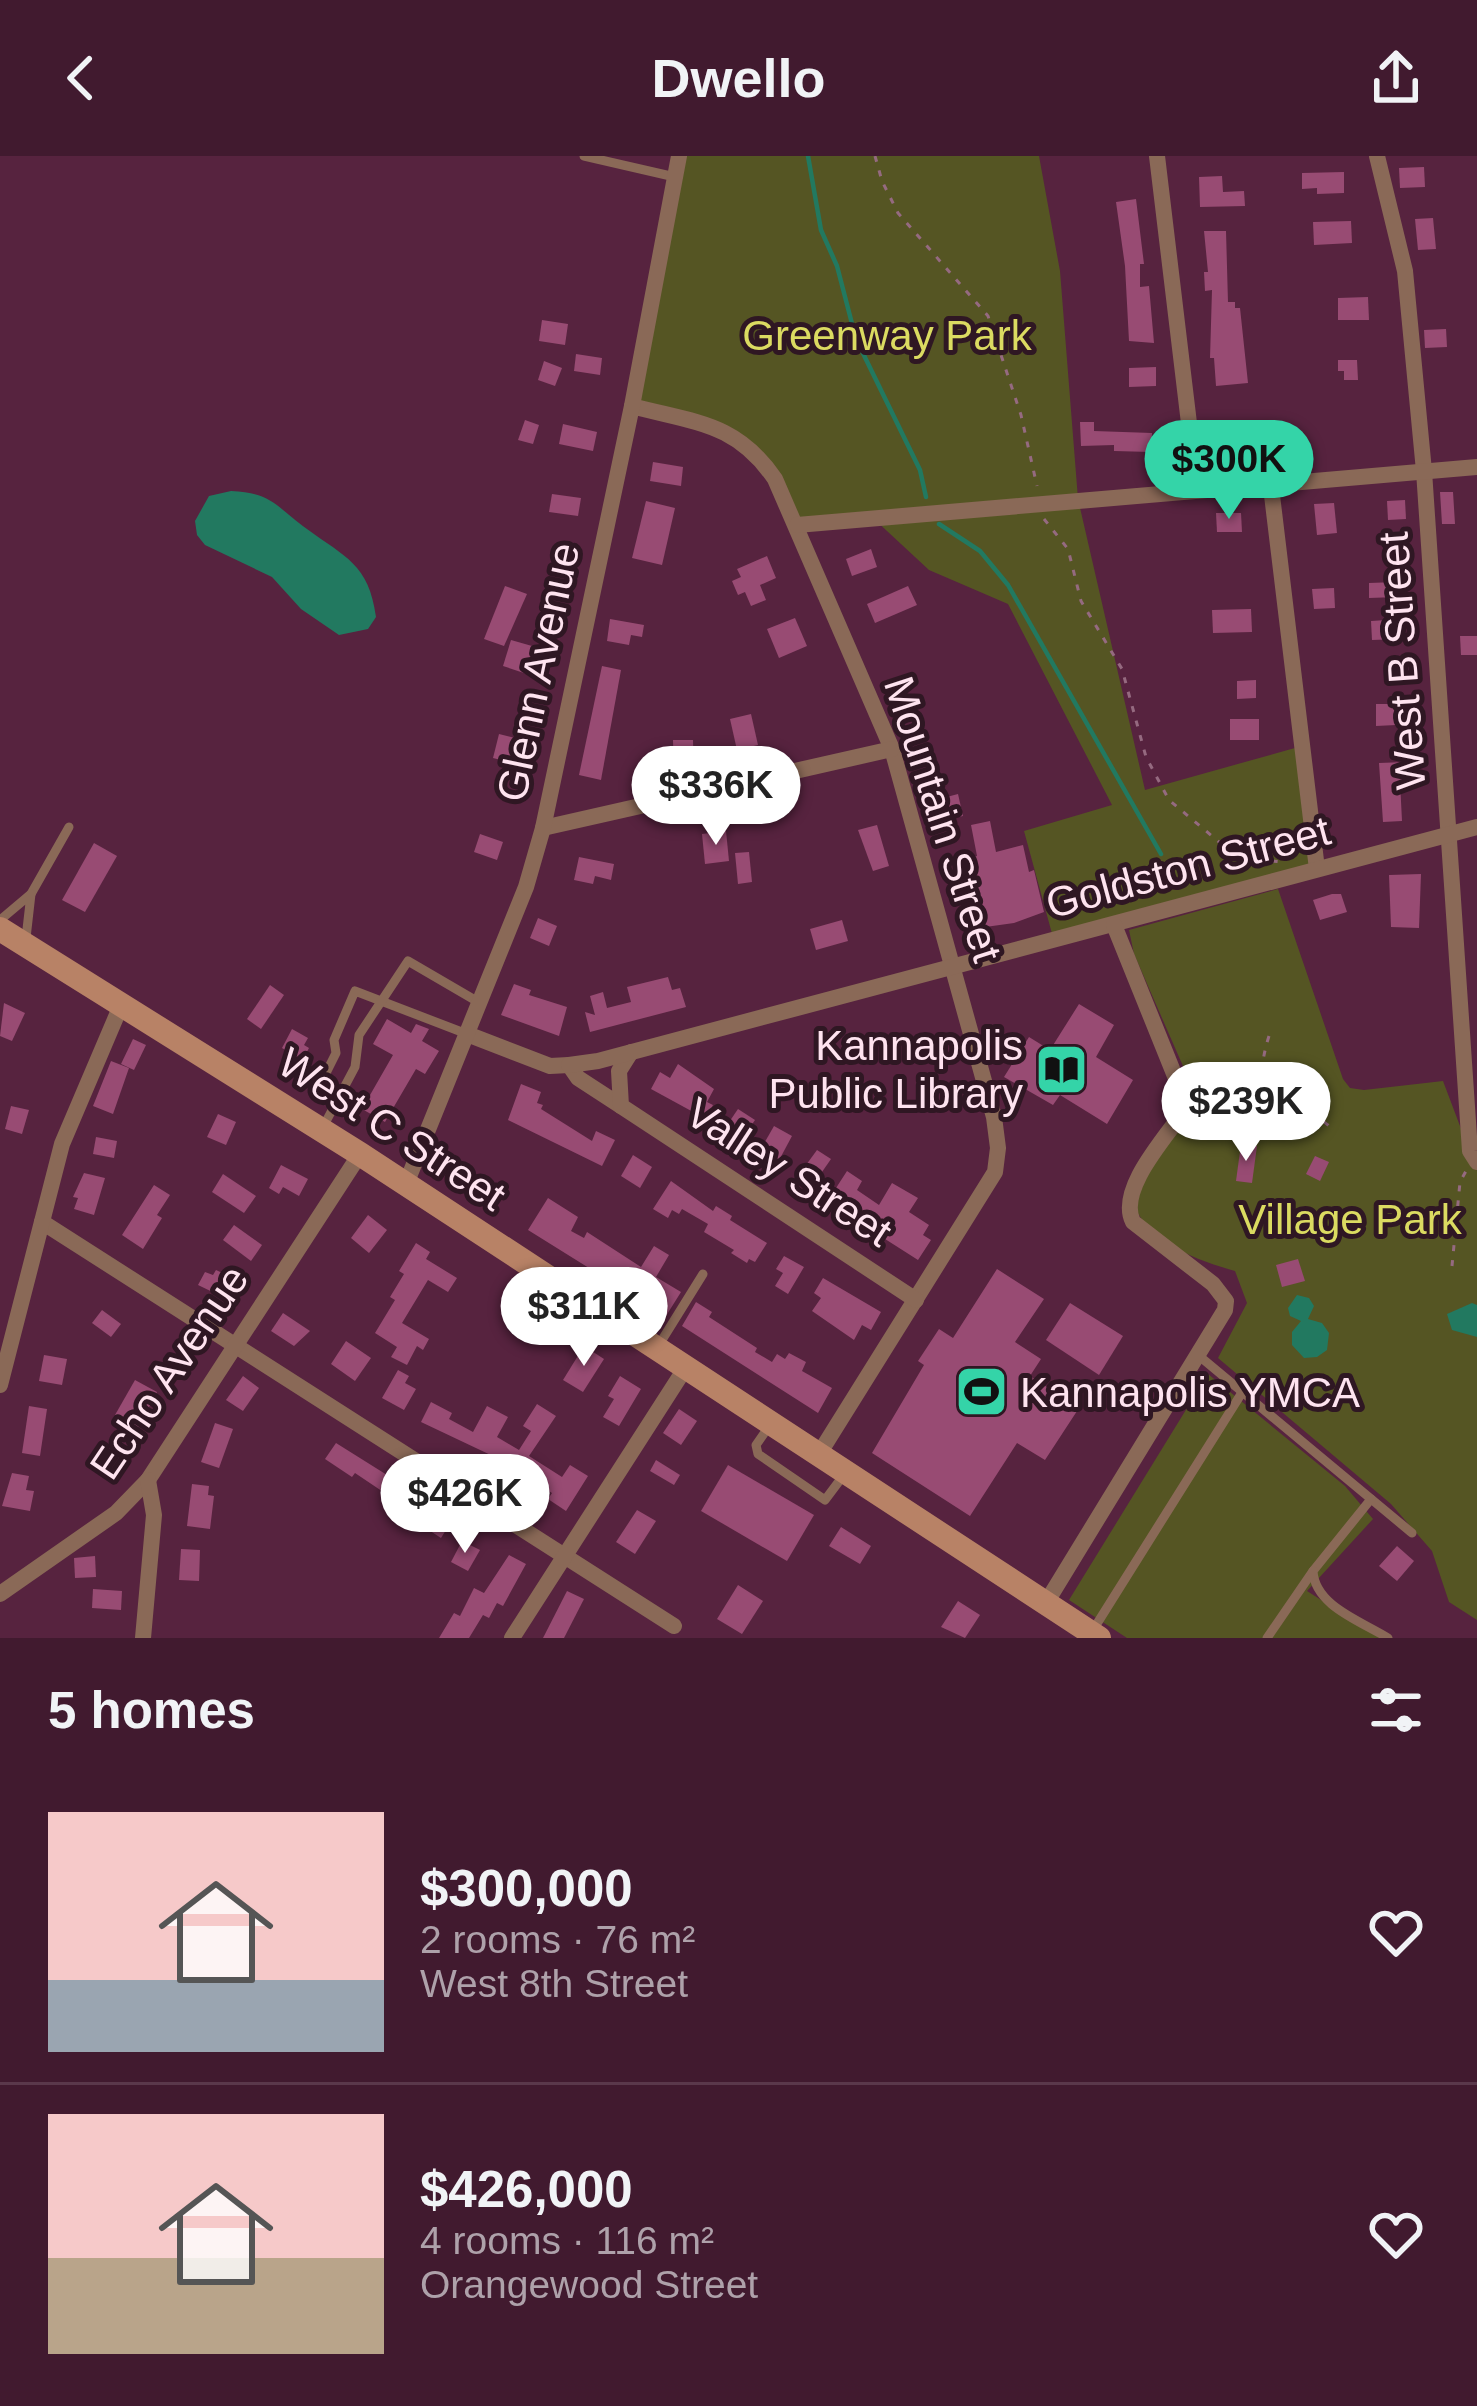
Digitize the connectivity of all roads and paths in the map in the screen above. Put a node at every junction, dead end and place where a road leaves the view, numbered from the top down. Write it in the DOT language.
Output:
graph roads {
  1 [pos="584,156"];
  2 [pos="679,156"];
  3 [pos="875,156"];
  4 [pos="1157,156"];
  5 [pos="1377,156"];
  6 [pos="675,177"];
  7 [pos="632,406"];
  8 [pos="1477,467"];
  9 [pos="1424,471"];
  10 [pos="1271,487"];
  11 [pos="1197,490"];
  12 [pos="1040,502"];
  13 [pos="796,525"];
  14 [pos="892,749"];
  15 [pos="69,827"];
  16 [pos="1477,827"];
  17 [pos="543,828"];
  18 [pos="1451,833"];
  19 [pos="1317,869"];
  20 [pos="1294,876"];
  21 [pos="32,894"];
  22 [pos="0,925"];
  23 [pos="1114,925"];
  24 [pos="26,944"];
  25 [pos="954,967"];
  26 [pos="381,1000"];
  27 [pos="122,1003"];
  28 [pos="480,1003"];
  29 [pos="467,1034"];
  30 [pos="1269,1036"];
  31 [pos="334,1040"];
  32 [pos="631,1052"];
  33 [pos="357,1057"];
  34 [pos="568,1065"];
  35 [pos="1262,1071"];
  36 [pos="1249,1073"];
  37 [pos="1273,1094"];
  38 [pos="1259,1103"];
  39 [pos="334,1105"];
  40 [pos="621,1106"];
  41 [pos="1329,1126"];
  42 [pos="322,1129"];
  43 [pos="360,1154"];
  44 [pos="1477,1162"];
  45 [pos="406,1184"];
  46 [pos="42,1222"];
  47 [pos="1452,1266"];
  48 [pos="703,1274"];
  49 [pos="916,1300"];
  50 [pos="235,1342"];
  51 [pos="657,1348"];
  52 [pos="1198,1355"];
  53 [pos="686,1367"];
  54 [pos="0,1385"];
  55 [pos="1243,1391"];
  56 [pos="772,1423"];
  57 [pos="819,1454"];
  58 [pos="847,1472"];
  59 [pos="148,1480"];
  60 [pos="1371,1499"];
  61 [pos="1412,1533"];
  62 [pos="566,1554"];
  63 [pos="1313,1571"];
  64 [pos="0,1594"];
  65 [pos="1046,1604"];
  66 [pos="674,1626"];
  67 [pos="1095,1635"];
  68 [pos="143,1638"];
  69 [pos="512,1638"];
  70 [pos="1267,1638"];
  71 [pos="1388,1638"];
  1 -- 6 [label="lane"];
  2 -- 6 [label="street, Glenn Avenue"];
  3 -- 12 [label="path"];
  4 -- 11 [label="street"];
  5 -- 9 [label="street, West B Street"];
  6 -- 7 [label="street, Glenn Avenue"];
  7 -- 13 [label="street, Mountain Street"];
  7 -- 17 [label="street, Glenn Avenue"];
  8 -- 9 [label="street"];
  9 -- 10 [label="street"];
  9 -- 18 [label="street, West B Street"];
  10 -- 11 [label="street"];
  10 -- 19 [label="street"];
  11 -- 12 [label="street"];
  12 -- 13 [label="street"];
  12 -- 20 [label="path"];
  13 -- 14 [label="street, Mountain Street"];
  14 -- 17 [label="street"];
  14 -- 25 [label="street, Mountain Street"];
  15 -- 21 [label="lane"];
  16 -- 18 [label="street, Goldston Street"];
  17 -- 28 [label="street, Glenn Avenue"];
  18 -- 19 [label="street, Goldston Street"];
  18 -- 44 [label="street, West B Street"];
  19 -- 20 [label="street, Goldston Street"];
  20 -- 23 [label="street, Goldston Street"];
  21 -- 22 [label="lane"];
  21 -- 24 [label="lane"];
  22 -- 24 [label="main road, West C Street"];
  23 -- 25 [label="street, Goldston Street"];
  23 -- 52 [label="street"];
  24 -- 27 [label="main road, West C Street"];
  25 -- 32 [label="street, Goldston Street"];
  25 -- 49 [label="street, Mountain Street"];
  26 -- 28 [label="lane"];
  26 -- 29 [label="lane"];
  26 -- 31 [label="lane"];
  26 -- 33 [label="lane"];
  27 -- 42 [label="main road, West C Street"];
  27 -- 46 [label="street"];
  28 -- 29 [label="street, Glenn Avenue"];
  29 -- 34 [label="street, Valley Street"];
  29 -- 45 [label="street, Glenn Avenue"];
  30 -- 35 [label="path"];
  31 -- 33 [label="lane"];
  31 -- 39 [label="lane"];
  32 -- 34 [label="street, Goldston Street"];
  32 -- 40 [label="street, Valley Street"];
  33 -- 39 [label="lane"];
  34 -- 40 [label="street, Valley Street"];
  35 -- 36 [label="path"];
  35 -- 37 [label="path"];
  37 -- 38 [label="path"];
  37 -- 41 [label="path"];
  39 -- 42 [label="lane"];
  40 -- 49 [label="street, Valley Street"];
  42 -- 43 [label="main road, West C Street"];
  43 -- 45 [label="main road, West C Street"];
  43 -- 50 [label="street, Echo Avenue"];
  44 -- 47 [label="path"];
  45 -- 51 [label="main road, West C Street"];
  46 -- 50 [label="street"];
  46 -- 54 [label="street"];
  48 -- 51 [label="lane"];
  49 -- 57 [label="street, Mountain Street"];
  50 -- 59 [label="street, Echo Avenue"];
  50 -- 62 [label="street"];
  51 -- 53 [label="main road, West C Street"];
  52 -- 55 [label="lane"];
  52 -- 65 [label="street"];
  53 -- 56 [label="main road, West C Street"];
  53 -- 62 [label="street"];
  55 -- 60 [label="lane"];
  55 -- 67 [label="lane"];
  56 -- 57 [label="main road, West C Street"];
  56 -- 58 [label="lane"];
  57 -- 58 [label="main road, West C Street"];
  58 -- 65 [label="main road, West C Street"];
  59 -- 64 [label="street, Echo Avenue"];
  59 -- 68 [label="street"];
  60 -- 61 [label="lane"];
  60 -- 63 [label="lane"];
  62 -- 66 [label="street"];
  62 -- 69 [label="street"];
  63 -- 70 [label="lane"];
  63 -- 71 [label="lane"];
  65 -- 67 [label="main road, West C Street"];
}
